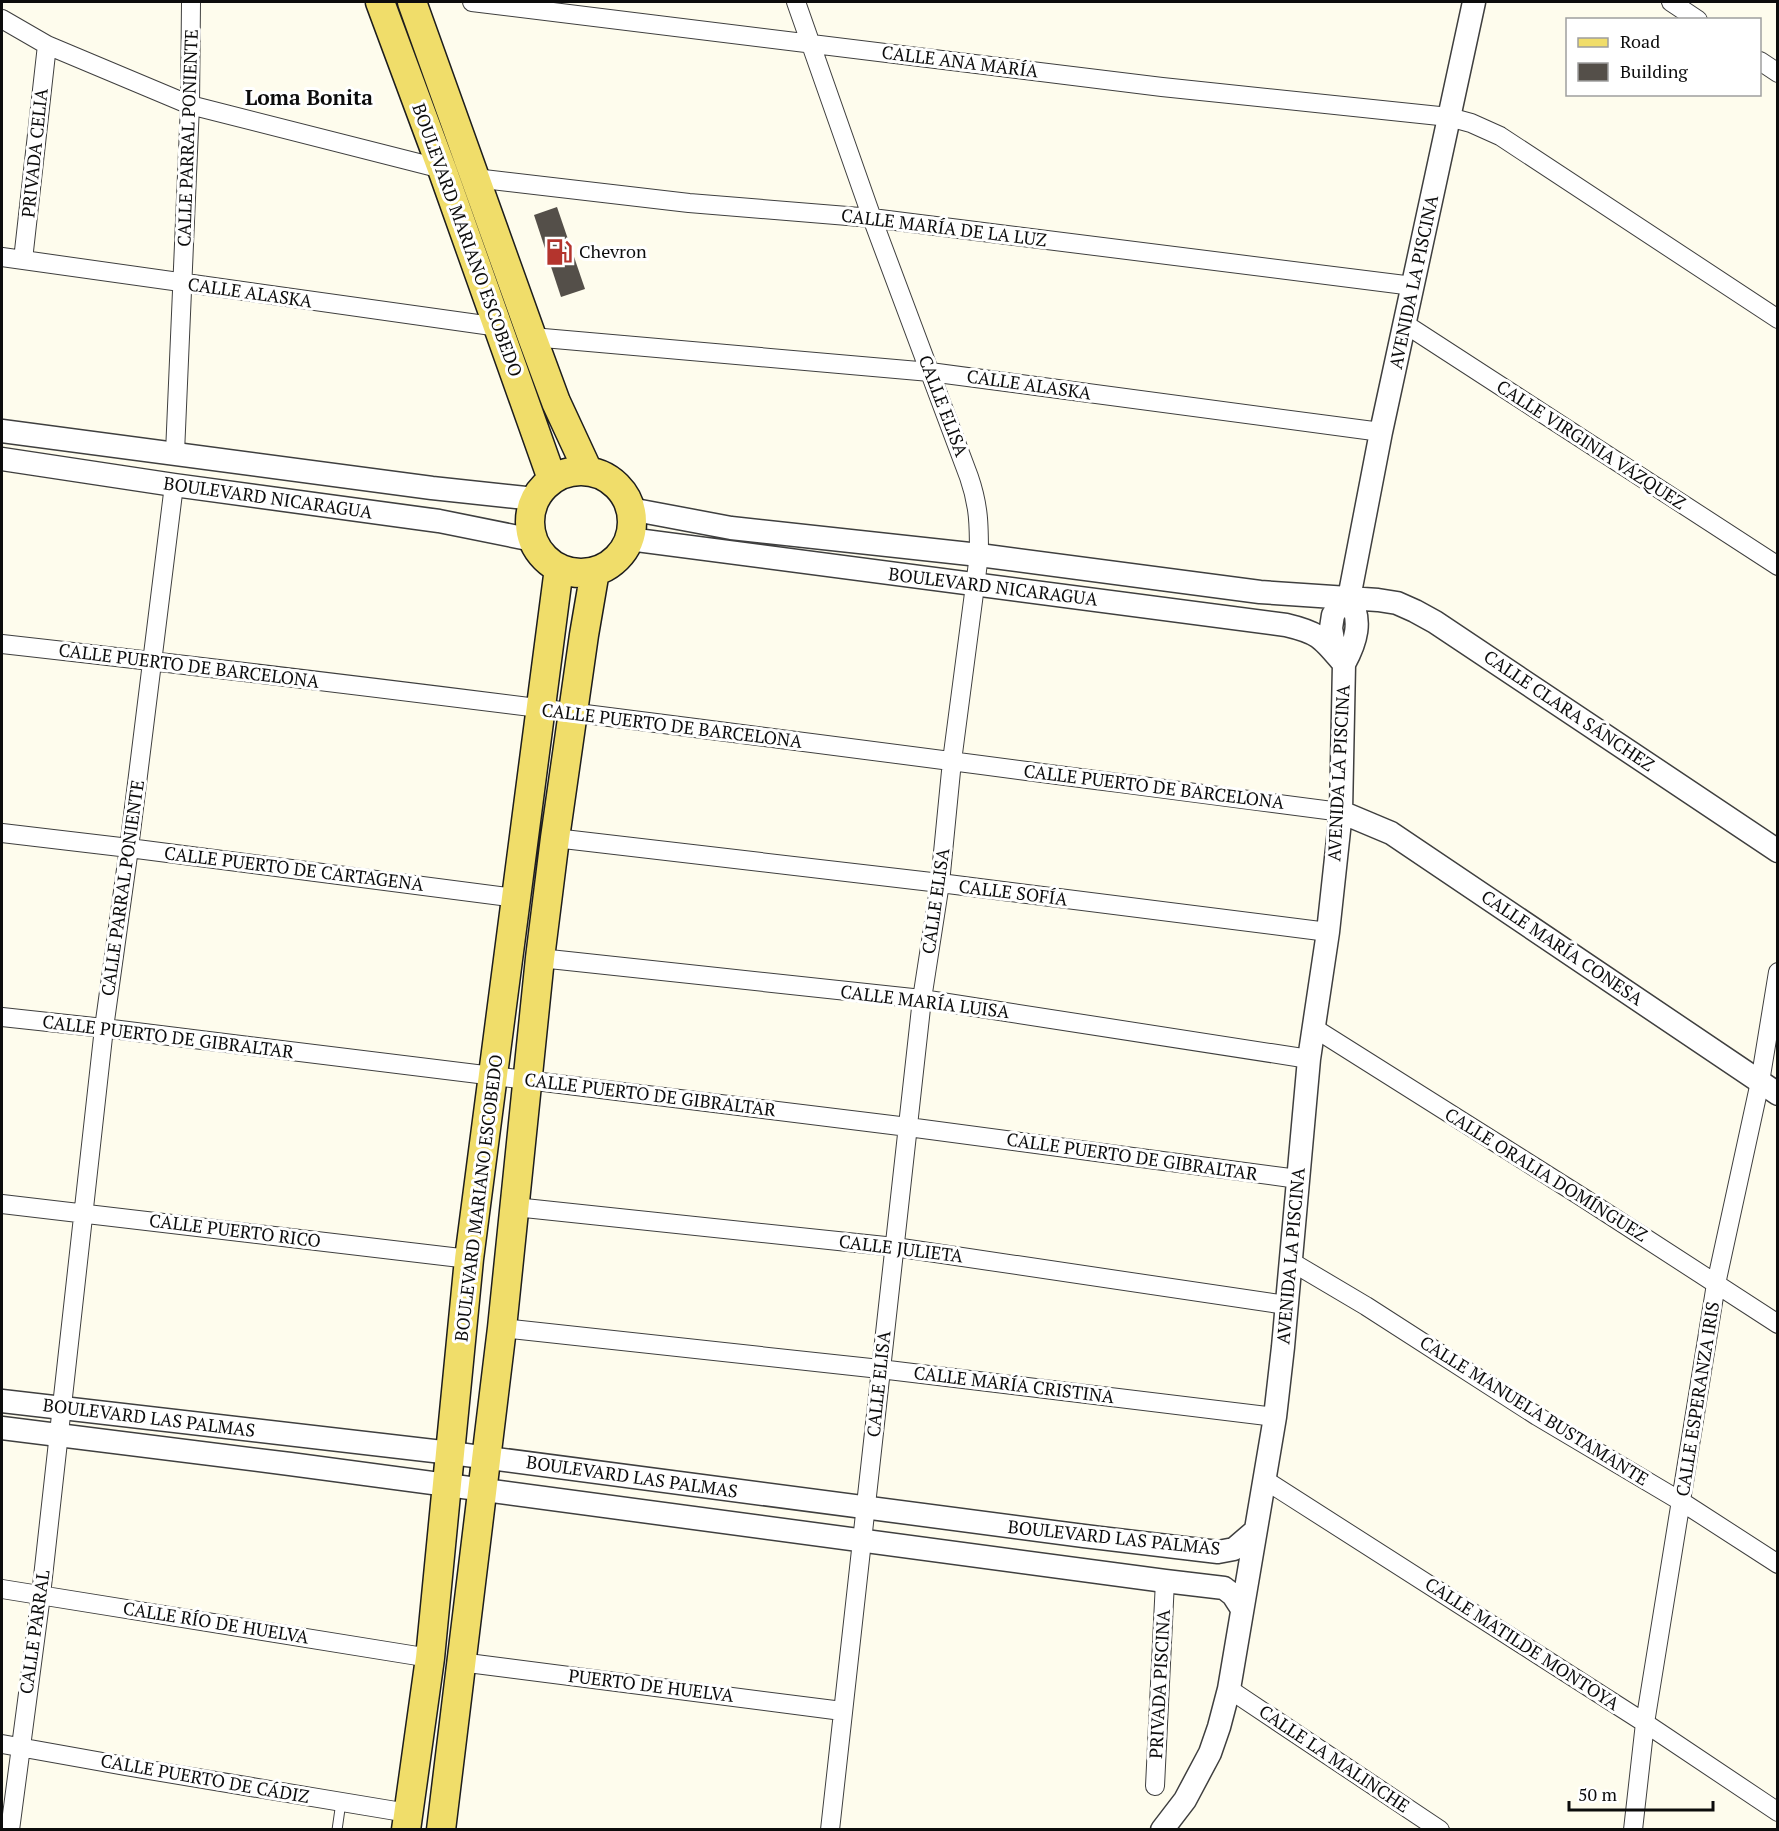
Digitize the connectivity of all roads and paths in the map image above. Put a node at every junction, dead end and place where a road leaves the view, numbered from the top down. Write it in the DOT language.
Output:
graph roads {
  1 [pos="191,2"];
  2 [pos="380,2"];
  3 [pos="412,2"];
  4 [pos="472,2"];
  5 [pos="796,2"];
  6 [pos="1474,2"];
  7 [pos="1671,2"];
  8 [pos="1695,18"];
  9 [pos="2,19"];
  10 [pos="812,44"];
  11 [pos="47,45"];
  12 [pos="1761,62"];
  13 [pos="1778,73"];
  14 [pos="190,105"];
  15 [pos="1449,117"];
  16 [pos="442,169"];
  17 [pos="475,178"];
  18 [pos="872,218"];
  19 [pos="2,257"];
  20 [pos="23,260"];
  21 [pos="183,284"];
  22 [pos="1413,286"];
  23 [pos="1778,319"];
  24 [pos="1405,324"];
  25 [pos="499,327"];
  26 [pos="532,338"];
  27 [pos="930,372"];
  28 [pos="2,431"];
  29 [pos="1381,432"];
  30 [pos="175,453"];
  31 [pos="2,459"];
  32 [pos="588,471"];
  33 [pos="174,485"];
  34 [pos="543,489"];
  35 [pos="630,509"];
  36 [pos="629,539"];
  37 [pos="533,540"];
  38 [pos="980,555"];
  39 [pos="1778,566"];
  40 [pos="559,568"];
  41 [pos="595,571"];
  42 [pos="976,585"];
  43 [pos="1349,598"];
  44 [pos="2,644"];
  45 [pos="152,661"];
  46 [pos="1344,664"];
  47 [pos="540,709"];
  48 [pos="573,713"];
  49 [pos="951,761"];
  50 [pos="1341,812"];
  51 [pos="2,833"];
  52 [pos="555,838"];
  53 [pos="129,848"];
  54 [pos="1778,851"];
  55 [pos="940,883"];
  56 [pos="516,898"];
  57 [pos="1328,932"];
  58 [pos="540,958"];
  59 [pos="1778,972"];
  60 [pos="922,999"];
  61 [pos="2,1017"];
  62 [pos="104,1028"];
  63 [pos="1314,1028"];
  64 [pos="1309,1059"];
  65 [pos="493,1076"];
  66 [pos="527,1080"];
  67 [pos="1769,1088"];
  68 [pos="908,1127"];
  69 [pos="1298,1179"];
  70 [pos="2,1204"];
  71 [pos="515,1208"];
  72 [pos="84,1213"];
  73 [pos="895,1247"];
  74 [pos="469,1258"];
  75 [pos="1290,1261"];
  76 [pos="1716,1284"];
  77 [pos="1286,1305"];
  78 [pos="1778,1324"];
  79 [pos="502,1328"];
  80 [pos="880,1369"];
  81 [pos="2,1401"];
  82 [pos="62,1407"];
  83 [pos="1275,1417"];
  84 [pos="2,1428"];
  85 [pos="58,1434"];
  86 [pos="451,1453"];
  87 [pos="487,1458"];
  88 [pos="1265,1480"];
  89 [pos="448,1486"];
  90 [pos="483,1491"];
  91 [pos="1682,1502"];
  92 [pos="866,1508"];
  93 [pos="1255,1531"];
  94 [pos="862,1541"];
  95 [pos="1227,1552"];
  96 [pos="1778,1564"];
  97 [pos="1165,1581"];
  98 [pos="1224,1588"];
  99 [pos="2,1589"];
  100 [pos="41,1595"];
  101 [pos="1242,1609"];
  102 [pos="430,1658"];
  103 [pos="460,1662"];
  104 [pos="1228,1689"];
  105 [pos="842,1711"];
  106 [pos="1645,1723"];
  107 [pos="11,1745"];
  108 [pos="1155,1786"];
  109 [pos="341,1802"];
  110 [pos="1778,1812"];
  111 [pos="407,1821"];
  112 [pos="443,1829"];
  113 [pos="10,1830"];
  114 [pos="337,1830"];
  115 [pos="830,1830"];
  116 [pos="1162,1830"];
  117 [pos="1440,1830"];
  118 [pos="1633,1830"];
  1 -- 14 [label="street, CALLE PARRAL PONIENTE"];
  2 -- 16 [label="main road, BOULEVARD MARIANO ESCOBEDO"];
  3 -- 17 [label="main road, BOULEVARD MARIANO ESCOBEDO"];
  4 -- 10 [label="street, CALLE ANA MARÍA"];
  5 -- 10 [label="street, CALLE ELISA"];
  6 -- 15 [label="street, AVENIDA LA PISCINA"];
  7 -- 8 [label="street"];
  9 -- 11 [label="street"];
  10 -- 15 [label="street, CALLE ANA MARÍA"];
  10 -- 18 [label="street, CALLE ELISA"];
  11 -- 14 [label="street"];
  11 -- 20 [label="street, PRIVADA CELIA"];
  12 -- 13 [label="street"];
  14 -- 16 [label="street"];
  14 -- 21 [label="street, CALLE PARRAL PONIENTE"];
  15 -- 22 [label="street, AVENIDA LA PISCINA"];
  15 -- 23 [label="street, CALLE ANA MARÍA"];
  16 -- 25 [label="main road, BOULEVARD MARIANO ESCOBEDO"];
  17 -- 18 [label="street, CALLE MARÍA DE LA LUZ"];
  17 -- 26 [label="main road, BOULEVARD MARIANO ESCOBEDO"];
  18 -- 22 [label="street, CALLE MARÍA DE LA LUZ"];
  18 -- 27 [label="street, CALLE ELISA"];
  19 -- 20 [label="street, CALLE ALASKA"];
  20 -- 21 [label="street, CALLE ALASKA"];
  21 -- 25 [label="street, CALLE ALASKA"];
  21 -- 30 [label="street, CALLE PARRAL PONIENTE"];
  22 -- 24 [label="street, AVENIDA LA PISCINA"];
  24 -- 29 [label="street, AVENIDA LA PISCINA"];
  24 -- 39 [label="street, CALLE VIRGINIA VÁZQUEZ"];
  25 -- 34 [label="main road, BOULEVARD MARIANO ESCOBEDO"];
  26 -- 27 [label="street, CALLE ALASKA"];
  26 -- 32 [label="main road, BOULEVARD MARIANO ESCOBEDO"];
  27 -- 29 [label="street, CALLE ALASKA"];
  27 -- 38 [label="street, CALLE ELISA"];
  28 -- 30 [label="street, BOULEVARD NICARAGUA"];
  29 -- 43 [label="street, AVENIDA LA PISCINA"];
  30 -- 34 [label="street, BOULEVARD NICARAGUA"];
  31 -- 33 [label="street, BOULEVARD NICARAGUA"];
  32 -- 34 [label="main road"];
  32 -- 35 [label="main road"];
  33 -- 37 [label="street, BOULEVARD NICARAGUA"];
  33 -- 45 [label="street, CALLE PARRAL PONIENTE"];
  34 -- 37 [label="main road"];
  35 -- 36 [label="main road"];
  35 -- 38 [label="street, BOULEVARD NICARAGUA"];
  36 -- 41 [label="main road"];
  36 -- 42 [label="street, BOULEVARD NICARAGUA"];
  37 -- 40 [label="main road"];
  38 -- 42 [label="street, CALLE ELISA"];
  38 -- 43 [label="street, BOULEVARD NICARAGUA"];
  40 -- 41 [label="main road"];
  40 -- 47 [label="main road, BOULEVARD MARIANO ESCOBEDO"];
  41 -- 48 [label="main road, BOULEVARD MARIANO ESCOBEDO"];
  42 -- 46 [label="street, BOULEVARD NICARAGUA"];
  42 -- 49 [label="street, CALLE ELISA"];
  43 -- 46 [label="street, AVENIDA LA PISCINA"];
  43 -- 54 [label="street, CALLE CLARA SÁNCHEZ"];
  44 -- 45 [label="street, CALLE PUERTO DE BARCELONA"];
  45 -- 47 [label="street, CALLE PUERTO DE BARCELONA"];
  45 -- 53 [label="street, CALLE PARRAL PONIENTE"];
  46 -- 50 [label="street, AVENIDA LA PISCINA"];
  47 -- 48 [label="street, CALLE PUERTO DE BARCELONA"];
  47 -- 56 [label="main road, BOULEVARD MARIANO ESCOBEDO"];
  48 -- 49 [label="street, CALLE PUERTO DE BARCELONA"];
  48 -- 52 [label="main road, BOULEVARD MARIANO ESCOBEDO"];
  49 -- 50 [label="street, CALLE PUERTO DE BARCELONA"];
  49 -- 55 [label="street, CALLE ELISA"];
  50 -- 57 [label="street, AVENIDA LA PISCINA"];
  50 -- 67 [label="street, CALLE MARÍA CONESA"];
  51 -- 53 [label="street, CALLE PUERTO DE CARTAGENA"];
  52 -- 55 [label="street, CALLE SOFÍA"];
  52 -- 58 [label="main road, BOULEVARD MARIANO ESCOBEDO"];
  53 -- 56 [label="street, CALLE PUERTO DE CARTAGENA"];
  53 -- 62 [label="street, CALLE PARRAL PONIENTE"];
  55 -- 57 [label="street, CALLE SOFÍA"];
  55 -- 60 [label="street, CALLE ELISA"];
  56 -- 65 [label="main road, BOULEVARD MARIANO ESCOBEDO"];
  57 -- 63 [label="street, AVENIDA LA PISCINA"];
  58 -- 60 [label="street, CALLE MARÍA LUISA"];
  58 -- 66 [label="main road, BOULEVARD MARIANO ESCOBEDO"];
  59 -- 67 [label="street, CALLE ESPERANZA IRIS"];
  60 -- 64 [label="street, CALLE MARÍA LUISA"];
  60 -- 68 [label="street, CALLE ELISA"];
  61 -- 62 [label="street, CALLE PUERTO DE GIBRALTAR"];
  62 -- 65 [label="street, CALLE PUERTO DE GIBRALTAR"];
  62 -- 72 [label="street, CALLE PARRAL PONIENTE"];
  63 -- 64 [label="street, AVENIDA LA PISCINA"];
  63 -- 76 [label="street, CALLE ORALIA DOMÍNGUEZ"];
  64 -- 69 [label="street, AVENIDA LA PISCINA"];
  65 -- 66 [label="street, CALLE PUERTO DE GIBRALTAR"];
  65 -- 74 [label="main road, BOULEVARD MARIANO ESCOBEDO"];
  66 -- 68 [label="street, CALLE PUERTO DE GIBRALTAR"];
  66 -- 71 [label="main road, BOULEVARD MARIANO ESCOBEDO"];
  67 -- 76 [label="street, CALLE ESPERANZA IRIS"];
  68 -- 69 [label="street, CALLE PUERTO DE GIBRALTAR"];
  68 -- 73 [label="street, CALLE ELISA"];
  69 -- 75 [label="street, AVENIDA LA PISCINA"];
  70 -- 72 [label="street, CALLE PUERTO RICO"];
  71 -- 73 [label="street, CALLE JULIETA"];
  71 -- 79 [label="main road, BOULEVARD MARIANO ESCOBEDO"];
  72 -- 74 [label="street, CALLE PUERTO RICO"];
  72 -- 82 [label="street, CALLE PARRAL PONIENTE"];
  73 -- 77 [label="street, CALLE JULIETA"];
  73 -- 80 [label="street, CALLE ELISA"];
  74 -- 86 [label="main road, BOULEVARD MARIANO ESCOBEDO"];
  75 -- 77 [label="street, AVENIDA LA PISCINA"];
  75 -- 91 [label="street, CALLE MANUELA BUSTAMANTE"];
  76 -- 78 [label="street, CALLE ORALIA DOMÍNGUEZ"];
  76 -- 91 [label="street, CALLE ESPERANZA IRIS"];
  77 -- 83 [label="street, AVENIDA LA PISCINA"];
  79 -- 80 [label="street, CALLE MARÍA CRISTINA"];
  79 -- 87 [label="main road, BOULEVARD MARIANO ESCOBEDO"];
  80 -- 83 [label="street, CALLE MARÍA CRISTINA"];
  80 -- 92 [label="street, CALLE ELISA"];
  81 -- 82 [label="street, BOULEVARD LAS PALMAS"];
  82 -- 85 [label="street, CALLE PARRAL PONIENTE"];
  82 -- 86 [label="street, BOULEVARD LAS PALMAS"];
  83 -- 88 [label="street, AVENIDA LA PISCINA"];
  84 -- 85 [label="street, BOULEVARD LAS PALMAS"];
  85 -- 89 [label="street, BOULEVARD LAS PALMAS"];
  85 -- 100 [label="street, CALLE PARRAL"];
  86 -- 87 [label="street, BOULEVARD LAS PALMAS"];
  86 -- 89 [label="main road, BOULEVARD MARIANO ESCOBEDO"];
  87 -- 90 [label="main road, BOULEVARD MARIANO ESCOBEDO"];
  87 -- 92 [label="street, BOULEVARD LAS PALMAS"];
  88 -- 93 [label="street, AVENIDA LA PISCINA"];
  88 -- 106 [label="street, CALLE MATILDE MONTOYA"];
  89 -- 90 [label="street, BOULEVARD LAS PALMAS"];
  89 -- 102 [label="main road, BOULEVARD MARIANO ESCOBEDO"];
  90 -- 94 [label="street, BOULEVARD LAS PALMAS"];
  90 -- 103 [label="main road, BOULEVARD MARIANO ESCOBEDO"];
  91 -- 96 [label="street, CALLE MANUELA BUSTAMANTE"];
  91 -- 106 [label="street, CALLE ESPERANZA IRIS"];
  92 -- 94 [label="street, CALLE ELISA"];
  92 -- 95 [label="street, BOULEVARD LAS PALMAS"];
  93 -- 95 [label="street, BOULEVARD LAS PALMAS"];
  93 -- 101 [label="street, AVENIDA LA PISCINA"];
  94 -- 97 [label="street, BOULEVARD LAS PALMAS"];
  94 -- 105 [label="street, CALLE ELISA"];
  95 -- 98 [label="street"];
  97 -- 98 [label="street, BOULEVARD LAS PALMAS"];
  97 -- 108 [label="street, PRIVADA PISCINA"];
  98 -- 101 [label="street"];
  99 -- 100 [label="street, CALLE RÍO DE HUELVA"];
  100 -- 102 [label="street, CALLE RÍO DE HUELVA"];
  100 -- 107 [label="street, CALLE PARRAL"];
  101 -- 104 [label="street, AVENIDA LA PISCINA"];
  102 -- 111 [label="main road, BOULEVARD MARIANO ESCOBEDO"];
  103 -- 105 [label="street, PUERTO DE HUELVA"];
  103 -- 112 [label="main road, BOULEVARD MARIANO ESCOBEDO"];
  104 -- 116 [label="street, AVENIDA LA PISCINA"];
  104 -- 117 [label="street, CALLE LA MALINCHE"];
  105 -- 115 [label="street, CALLE ELISA"];
  106 -- 110 [label="street, CALLE MATILDE MONTOYA"];
  106 -- 118 [label="street, CALLE ESPERANZA IRIS"];
  107 -- 109 [label="street, CALLE PUERTO DE CÁDIZ"];
  107 -- 113 [label="street, CALLE PARRAL"];
  109 -- 111 [label="street, CALLE PUERTO DE CÁDIZ"];
  109 -- 114 [label="lane"];
}
